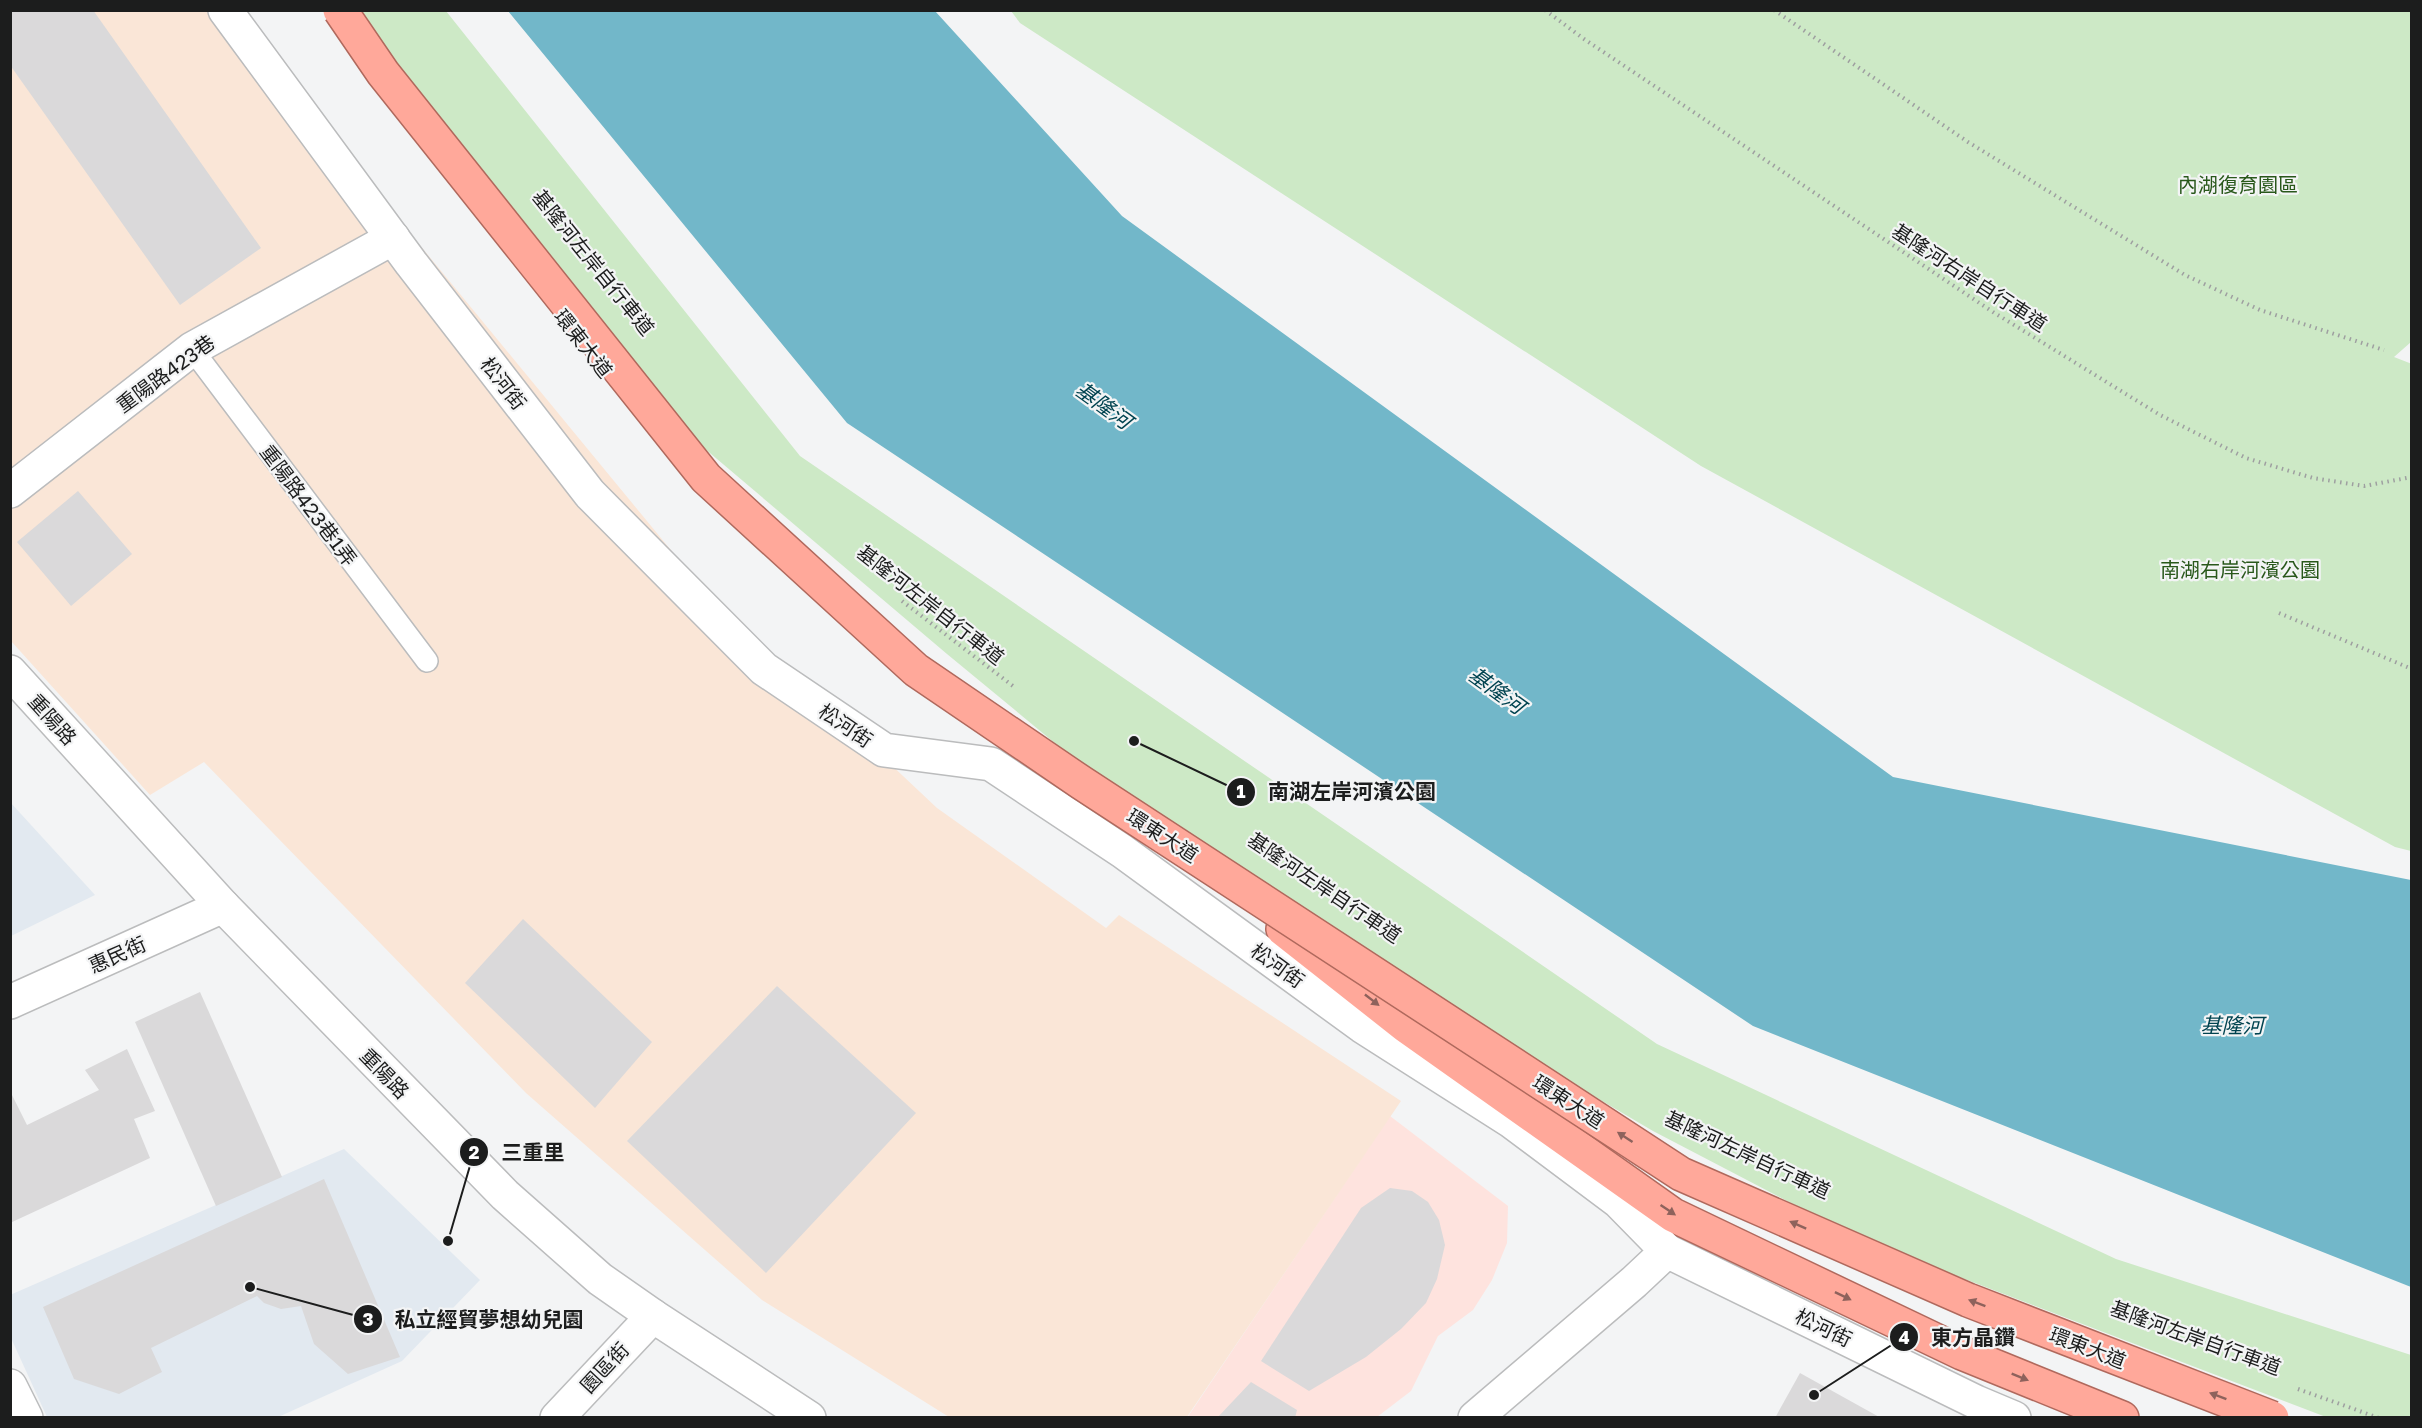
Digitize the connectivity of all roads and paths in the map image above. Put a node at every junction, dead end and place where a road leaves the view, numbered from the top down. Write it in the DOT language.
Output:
graph roads {
  1 [pos="225,10"];
  2 [pos="339,10"];
  3 [pos="1545,10"];
  4 [pos="1774,10"];
  5 [pos="393,238"];
  6 [pos="192,349"];
  7 [pos="2384,350"];
  8 [pos="2412,477"];
  9 [pos="10,491"];
  10 [pos="898,598"];
  11 [pos="2279,613"];
  12 [pos="427,661"];
  13 [pos="2412,669"];
  14 [pos="10,672"];
  15 [pos="1020,691"];
  16 [pos="223,906"];
  17 [pos="10,1002"];
  18 [pos="1667,1251"];
  19 [pos="653,1316"];
  20 [pos="10,1386"];
  21 [pos="2290,1386"];
  22 [pos="26,1418"];
  23 [pos="557,1418"];
  24 [pos="809,1418"];
  25 [pos="1475,1418"];
  26 [pos="2014,1418"];
  27 [pos="2122,1418"];
  28 [pos="2272,1418"];
  29 [pos="2379,1418"];
  1 -- 5 [label="street, 松河街"];
  2 -- 27 [label="highway, 環東大道, one-way, bridge"];
  28 -- 2 [label="highway, 環東大道, one-way, bridge"];
  3 -- 8 [label="path, 基隆河右岸自行車道"];
  4 -- 7 [label="path"];
  5 -- 6 [label="street, 重陽路423巷"];
  5 -- 18 [label="street, 松河街"];
  6 -- 9 [label="street, 重陽路423巷"];
  6 -- 12 [label="lane, 重陽路423巷1弄"];
  10 -- 15 [label="path, 基隆河左岸自行車道"];
  11 -- 13 [label="path"];
  14 -- 16 [label="street, 重陽路"];
  16 -- 17 [label="street, 惠民街"];
  16 -- 19 [label="street, 重陽路"];
  18 -- 25 [label="street"];
  18 -- 26 [label="street, 松河街"];
  19 -- 23 [label="street, 園區街"];
  19 -- 24 [label="street, 重陽路"];
  20 -- 22 [label="street"];
  21 -- 29 [label="path, 基隆河左岸自行車道"];
}
